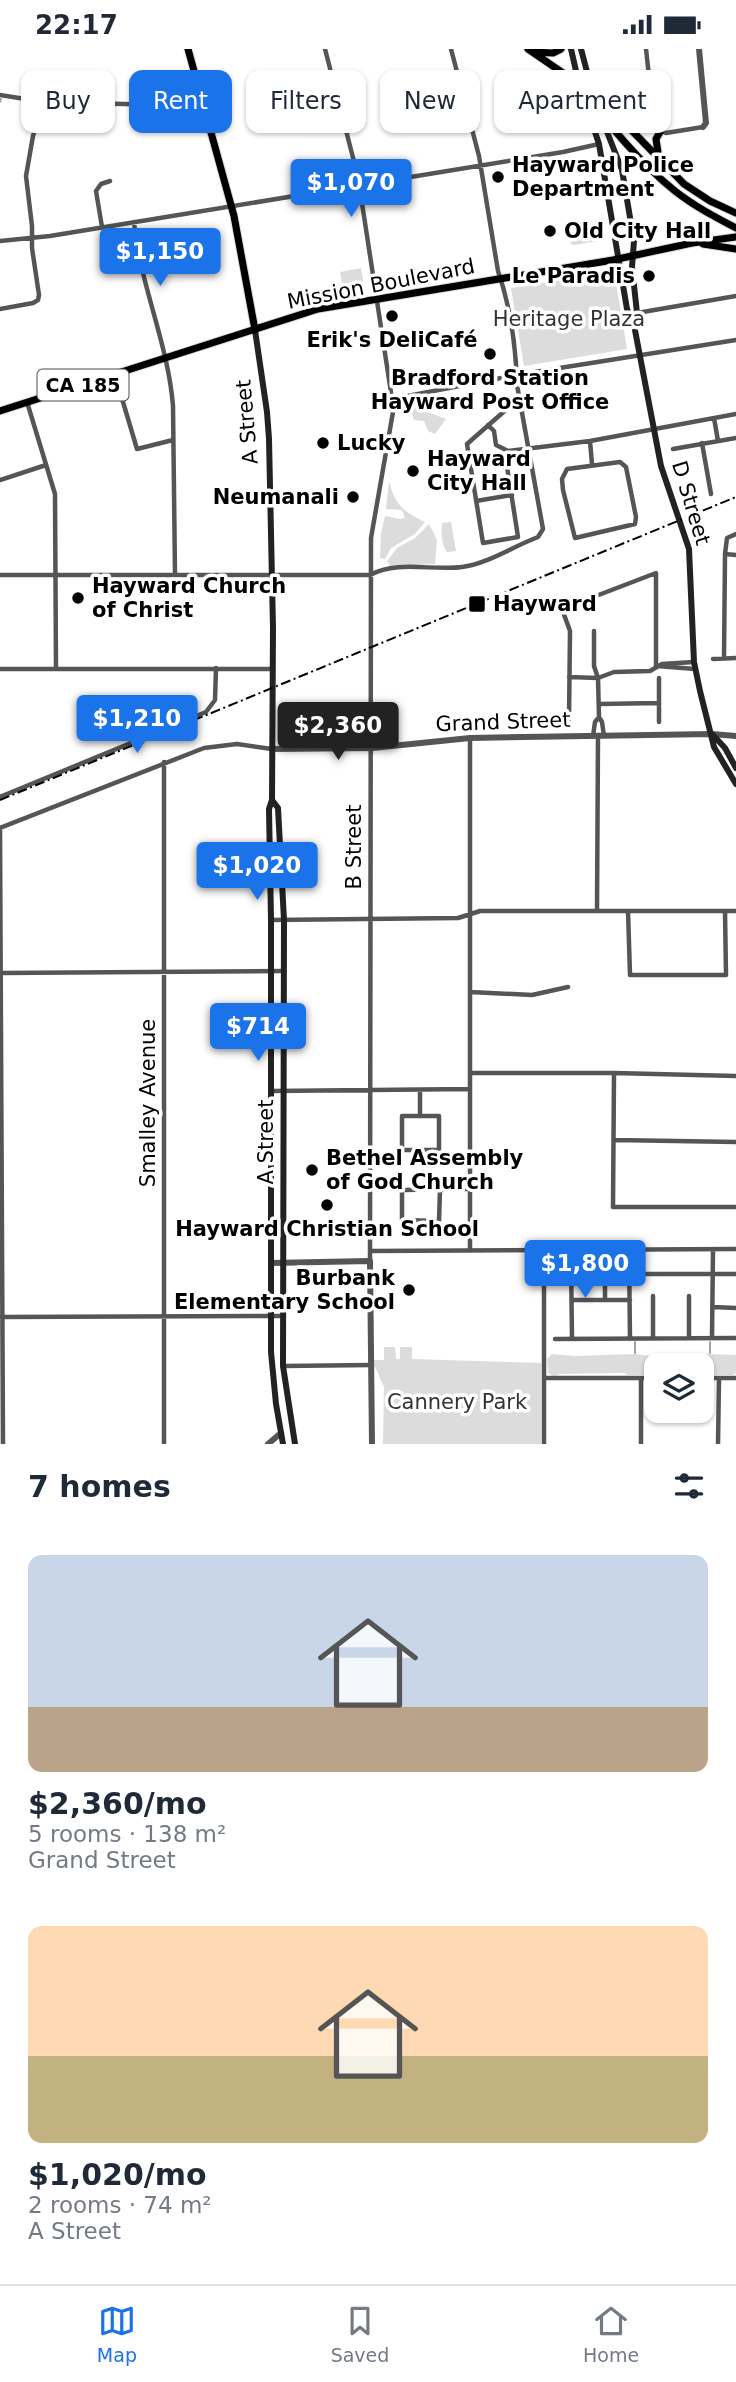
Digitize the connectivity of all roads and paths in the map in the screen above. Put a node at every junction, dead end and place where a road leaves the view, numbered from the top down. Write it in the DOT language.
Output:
graph roads {
  1 [pos="324,49"];
  2 [pos="451,49"];
  3 [pos="561,49"];
  4 [pos="571,49"];
  5 [pos="581,49"];
  6 [pos="646,49"];
  7 [pos="699,49"];
  8 [pos="189,50"];
  9 [pos="530,50"];
  10 [pos="194,70"];
  11 [pos="559,70"];
  12 [pos="576,70"];
  13 [pos="586,70"];
  14 [pos="648,70"];
  15 [pos="0,95"];
  16 [pos="21,98"];
  17 [pos="704,127"];
  18 [pos="671,131"];
  19 [pos="36,133"];
  20 [pos="211,133"];
  21 [pos="595,133"];
  22 [pos="609,133"];
  23 [pos="619,133"];
  24 [pos="634,133"];
  25 [pos="659,133"];
  26 [pos="599,144"];
  27 [pos="659,160"];
  28 [pos="480,165"];
  29 [pos="110,181"];
  30 [pos="359,185"];
  31 [pos="231,206"];
  32 [pos="736,213"];
  33 [pos="134,222"];
  34 [pos="102,227"];
  35 [pos="736,228"];
  36 [pos="33,236"];
  37 [pos="736,237"];
  38 [pos="0,241"];
  39 [pos="695,242"];
  40 [pos="736,249"];
  41 [pos="633,256"];
  42 [pos="619,259"];
  43 [pos="501,279"];
  44 [pos="736,296"];
  45 [pos="377,300"];
  46 [pos="0,309"];
  47 [pos="637,313"];
  48 [pos="634,325"];
  49 [pos="255,330"];
  50 [pos="736,340"];
  51 [pos="639,355"];
  52 [pos="166,359"];
  53 [pos="115,375"];
  54 [pos="517,375"];
  55 [pos="392,399"];
  56 [pos="27,402"];
  57 [pos="508,408"];
  58 [pos="0,411"];
  59 [pos="736,414"];
  60 [pos="714,418"];
  61 [pos="488,425"];
  62 [pos="653,430"];
  63 [pos="736,438"];
  64 [pos="173,440"];
  65 [pos="590,441"];
  66 [pos="718,441"];
  67 [pos="702,443"];
  68 [pos="530,447"];
  69 [pos="673,449"];
  70 [pos="508,451"];
  71 [pos="46,465"];
  72 [pos="592,465"];
  73 [pos="0,479"];
  74 [pos="711,494"];
  75 [pos="512,495"];
  76 [pos="476,501"];
  77 [pos="736,534"];
  78 [pos="726,554"];
  79 [pos="736,555"];
  80 [pos="0,575"];
  81 [pos="56,575"];
  82 [pos="175,575"];
  83 [pos="271,575"];
  84 [pos="370,575"];
  85 [pos="594,631"];
  86 [pos="724,658"];
  87 [pos="736,658"];
  88 [pos="713,659"];
  89 [pos="656,666"];
  90 [pos="695,666"];
  91 [pos="0,669"];
  92 [pos="57,669"];
  93 [pos="216,669"];
  94 [pos="273,669"];
  95 [pos="569,677"];
  96 [pos="598,678"];
  97 [pos="659,678"];
  98 [pos="599,703"];
  99 [pos="659,703"];
  100 [pos="599,717"];
  101 [pos="569,719"];
  102 [pos="659,722"];
  103 [pos="712,734"];
  104 [pos="598,736"];
  105 [pos="736,736"];
  106 [pos="470,738"];
  107 [pos="372,748"];
  108 [pos="272,750"];
  109 [pos="164,762"];
  110 [pos="736,768"];
  111 [pos="736,784"];
  112 [pos="0,797"];
  113 [pos="272,800"];
  114 [pos="0,828"];
  115 [pos="597,911"];
  116 [pos="628,911"];
  117 [pos="725,911"];
  118 [pos="736,911"];
  119 [pos="470,914"];
  120 [pos="371,918"];
  121 [pos="271,920"];
  122 [pos="284,920"];
  123 [pos="164,971"];
  124 [pos="271,971"];
  125 [pos="283,971"];
  126 [pos="1,972"];
  127 [pos="568,987"];
  128 [pos="470,992"];
  129 [pos="470,1073"];
  130 [pos="614,1073"];
  131 [pos="736,1076"];
  132 [pos="470,1089"];
  133 [pos="284,1090"];
  134 [pos="372,1090"];
  135 [pos="420,1090"];
  136 [pos="272,1091"];
  137 [pos="420,1116"];
  138 [pos="614,1140"];
  139 [pos="736,1142"];
  140 [pos="440,1189"];
  141 [pos="470,1189"];
  142 [pos="736,1207"];
  143 [pos="736,1249"];
  144 [pos="470,1250"];
  145 [pos="544,1250"];
  146 [pos="629,1250"];
  147 [pos="713,1250"];
  148 [pos="370,1251"];
  149 [pos="370,1261"];
  150 [pos="571,1262"];
  151 [pos="605,1262"];
  152 [pos="271,1263"];
  153 [pos="284,1263"];
  154 [pos="630,1274"];
  155 [pos="714,1274"];
  156 [pos="736,1274"];
  157 [pos="653,1296"];
  158 [pos="689,1296"];
  159 [pos="572,1300"];
  160 [pos="606,1300"];
  161 [pos="630,1300"];
  162 [pos="713,1307"];
  163 [pos="736,1308"];
  164 [pos="283,1315"];
  165 [pos="270,1316"];
  166 [pos="1,1317"];
  167 [pos="163,1317"];
  168 [pos="572,1338"];
  169 [pos="653,1338"];
  170 [pos="689,1338"];
  171 [pos="712,1338"];
  172 [pos="736,1338"];
  173 [pos="555,1339"];
  174 [pos="630,1339"];
  175 [pos="372,1365"];
  176 [pos="283,1366"];
  177 [pos="544,1378"];
  178 [pos="641,1378"];
  179 [pos="714,1378"];
  180 [pos="719,1378"];
  181 [pos="736,1378"];
  182 [pos="281,1433"];
  183 [pos="3,1444"];
  184 [pos="164,1444"];
  185 [pos="268,1444"];
  186 [pos="283,1444"];
  187 [pos="295,1444"];
  188 [pos="372,1444"];
  189 [pos="544,1444"];
  190 [pos="641,1444"];
  191 [pos="718,1444"];
  1 -- 30 [label="street, B Street"];
  2 -- 28 [label="street"];
  3 -- 9 [label="main road"];
  4 -- 12 [label="main road, D Street"];
  5 -- 13 [label="main road, D Street"];
  6 -- 14 [label="street"];
  7 -- 17 [label="street"];
  8 -- 10 [label="main road, A Street"];
  9 -- 11 [label="main road"];
  15 -- 16 [label="street"];
  17 -- 18 [label="street"];
  19 -- 36 [label="street"];
  20 -- 31 [label="main road, A Street"];
  21 -- 26 [label="main road, D Street"];
  22 -- 41 [label="main road, D Street"];
  23 -- 35 [label="main road"];
  24 -- 27 [label="main road"];
  25 -- 27 [label="main road"];
  26 -- 28 [label="street"];
  26 -- 42 [label="main road, D Street"];
  27 -- 32 [label="main road"];
  28 -- 30 [label="street"];
  28 -- 43 [label="street"];
  29 -- 34 [label="street"];
  30 -- 31 [label="street"];
  30 -- 45 [label="street, B Street"];
  31 -- 33 [label="street"];
  31 -- 49 [label="main road, A Street"];
  33 -- 34 [label="street"];
  33 -- 52 [label="street"];
  34 -- 36 [label="street"];
  36 -- 38 [label="street"];
  36 -- 46 [label="street"];
  37 -- 39 [label="main road, Mission Boulevard"];
  39 -- 40 [label="main road"];
  39 -- 41 [label="main road, Mission Boulevard"];
  41 -- 42 [label="main road, Mission Boulevard"];
  41 -- 47 [label="main road, D Street"];
  42 -- 43 [label="main road, Mission Boulevard"];
  42 -- 48 [label="main road, D Street"];
  43 -- 45 [label="main road, Mission Boulevard"];
  43 -- 54 [label="street"];
  44 -- 47 [label="street"];
  45 -- 49 [label="main road, Mission Boulevard"];
  45 -- 55 [label="street, B Street"];
  47 -- 48 [label="main road, D Street"];
  48 -- 51 [label="main road, D Street"];
  49 -- 52 [label="main road, Mission Boulevard / CA 185"];
  49 -- 83 [label="main road, A Street"];
  50 -- 51 [label="street"];
  51 -- 54 [label="street"];
  51 -- 62 [label="main road, D Street"];
  52 -- 53 [label="main road, Mission Boulevard / CA 185"];
  52 -- 64 [label="street"];
  53 -- 56 [label="main road, Mission Boulevard / CA 185"];
  53 -- 64 [label="street"];
  54 -- 55 [label="street"];
  54 -- 68 [label="street"];
  55 -- 84 [label="street, B Street"];
  56 -- 58 [label="main road, Mission Boulevard / CA 185"];
  56 -- 71 [label="street"];
  57 -- 61 [label="street"];
  59 -- 60 [label="street"];
  60 -- 62 [label="street"];
  60 -- 66 [label="street"];
  61 -- 70 [label="street"];
  61 -- 76 [label="street"];
  62 -- 65 [label="street"];
  62 -- 90 [label="main road, D Street"];
  63 -- 66 [label="street"];
  64 -- 82 [label="street"];
  65 -- 68 [label="street"];
  65 -- 72 [label="street"];
  66 -- 67 [label="street"];
  67 -- 69 [label="street"];
  67 -- 74 [label="street"];
  68 -- 70 [label="street"];
  68 -- 84 [label="street"];
  70 -- 75 [label="street"];
  71 -- 73 [label="street"];
  71 -- 81 [label="street"];
  72 -- 72 [label="street"];
  75 -- 76 [label="street"];
  75 -- 76 [label="street"];
  77 -- 78 [label="street"];
  78 -- 79 [label="street"];
  78 -- 86 [label="street"];
  80 -- 81 [label="street"];
  81 -- 82 [label="street"];
  81 -- 92 [label="street"];
  82 -- 83 [label="street"];
  83 -- 84 [label="street"];
  83 -- 94 [label="main road, A Street"];
  84 -- 107 [label="street, B Street"];
  85 -- 96 [label="street"];
  86 -- 87 [label="street"];
  86 -- 88 [label="street"];
  89 -- 90 [label="street"];
  89 -- 95 [label="street"];
  89 -- 96 [label="street"];
  90 -- 103 [label="main road, D Street"];
  91 -- 92 [label="street"];
  92 -- 93 [label="street"];
  93 -- 94 [label="street"];
  93 -- 112 [label="street"];
  94 -- 108 [label="main road, A Street"];
  95 -- 96 [label="street"];
  95 -- 101 [label="street"];
  96 -- 98 [label="street"];
  97 -- 99 [label="street"];
  98 -- 99 [label="street"];
  98 -- 100 [label="street"];
  99 -- 102 [label="street"];
  100 -- 104 [label="street"];
  100 -- 104 [label="street"];
  103 -- 104 [label="street, Grand Street"];
  103 -- 105 [label="street, Grand Street"];
  103 -- 110 [label="main road, D Street"];
  103 -- 111 [label="main road, D Street"];
  104 -- 106 [label="street, Grand Street"];
  104 -- 115 [label="street"];
  106 -- 107 [label="street, Grand Street"];
  106 -- 119 [label="street"];
  107 -- 108 [label="street, Grand Street"];
  107 -- 120 [label="street, B Street"];
  108 -- 109 [label="street"];
  108 -- 113 [label="main road, A Street"];
  109 -- 114 [label="street"];
  109 -- 123 [label="street, Smalley Avenue"];
  113 -- 121 [label="main road, A Street"];
  113 -- 122 [label="main road, A Street"];
  114 -- 126 [label="street"];
  115 -- 116 [label="street"];
  115 -- 119 [label="street"];
  116 -- 117 [label="street"];
  116 -- 117 [label="street"];
  117 -- 118 [label="street"];
  119 -- 120 [label="street"];
  119 -- 128 [label="street"];
  120 -- 122 [label="street"];
  120 -- 134 [label="street, B Street"];
  121 -- 122 [label="street"];
  121 -- 124 [label="main road, A Street"];
  122 -- 125 [label="main road, A Street"];
  123 -- 124 [label="street"];
  123 -- 126 [label="street"];
  123 -- 167 [label="street, Smalley Avenue"];
  124 -- 125 [label="street"];
  124 -- 136 [label="main road, A Street"];
  125 -- 133 [label="main road, A Street"];
  126 -- 166 [label="street"];
  127 -- 128 [label="street"];
  128 -- 129 [label="street"];
  129 -- 130 [label="street"];
  129 -- 132 [label="street"];
  130 -- 131 [label="street"];
  130 -- 138 [label="street"];
  132 -- 135 [label="street"];
  132 -- 141 [label="street"];
  133 -- 134 [label="street"];
  133 -- 136 [label="street"];
  133 -- 153 [label="main road, A Street"];
  134 -- 135 [label="street"];
  134 -- 148 [label="street, B Street"];
  135 -- 137 [label="street"];
  136 -- 152 [label="main road, A Street"];
  137 -- 137 [label="street"];
  138 -- 139 [label="street"];
  138 -- 142 [label="street"];
  140 -- 140 [label="street"];
  140 -- 141 [label="street"];
  141 -- 144 [label="street"];
  143 -- 147 [label="street"];
  144 -- 145 [label="street"];
  144 -- 148 [label="street"];
  145 -- 146 [label="street"];
  145 -- 177 [label="street"];
  146 -- 147 [label="street"];
  146 -- 154 [label="street"];
  147 -- 155 [label="street"];
  148 -- 149 [label="street, B Street"];
  149 -- 153 [label="street"];
  149 -- 175 [label="street, B Street"];
  150 -- 159 [label="street"];
  151 -- 160 [label="street"];
  152 -- 153 [label="street"];
  152 -- 165 [label="main road, A Street"];
  153 -- 164 [label="main road, A Street"];
  154 -- 155 [label="street"];
  154 -- 161 [label="street"];
  155 -- 156 [label="street"];
  155 -- 162 [label="street"];
  157 -- 169 [label="street"];
  158 -- 170 [label="street"];
  159 -- 160 [label="street"];
  159 -- 168 [label="street"];
  160 -- 161 [label="street"];
  161 -- 174 [label="street"];
  162 -- 163 [label="street"];
  162 -- 171 [label="street"];
  164 -- 165 [label="street"];
  164 -- 176 [label="main road, A Street"];
  165 -- 167 [label="street"];
  165 -- 182 [label="main road, A Street"];
  166 -- 167 [label="street"];
  166 -- 183 [label="street"];
  167 -- 184 [label="street, Smalley Avenue"];
  168 -- 173 [label="street"];
  168 -- 174 [label="street"];
  169 -- 170 [label="street"];
  169 -- 174 [label="street"];
  170 -- 171 [label="street"];
  171 -- 172 [label="street"];
  175 -- 176 [label="street"];
  175 -- 188 [label="street, B Street"];
  176 -- 187 [label="main road, A Street"];
  177 -- 178 [label="street"];
  177 -- 189 [label="street"];
  178 -- 190 [label="street"];
  179 -- 180 [label="street"];
  180 -- 181 [label="street"];
  180 -- 191 [label="street"];
  182 -- 185 [label="street"];
  182 -- 186 [label="main road, A Street"];
}
